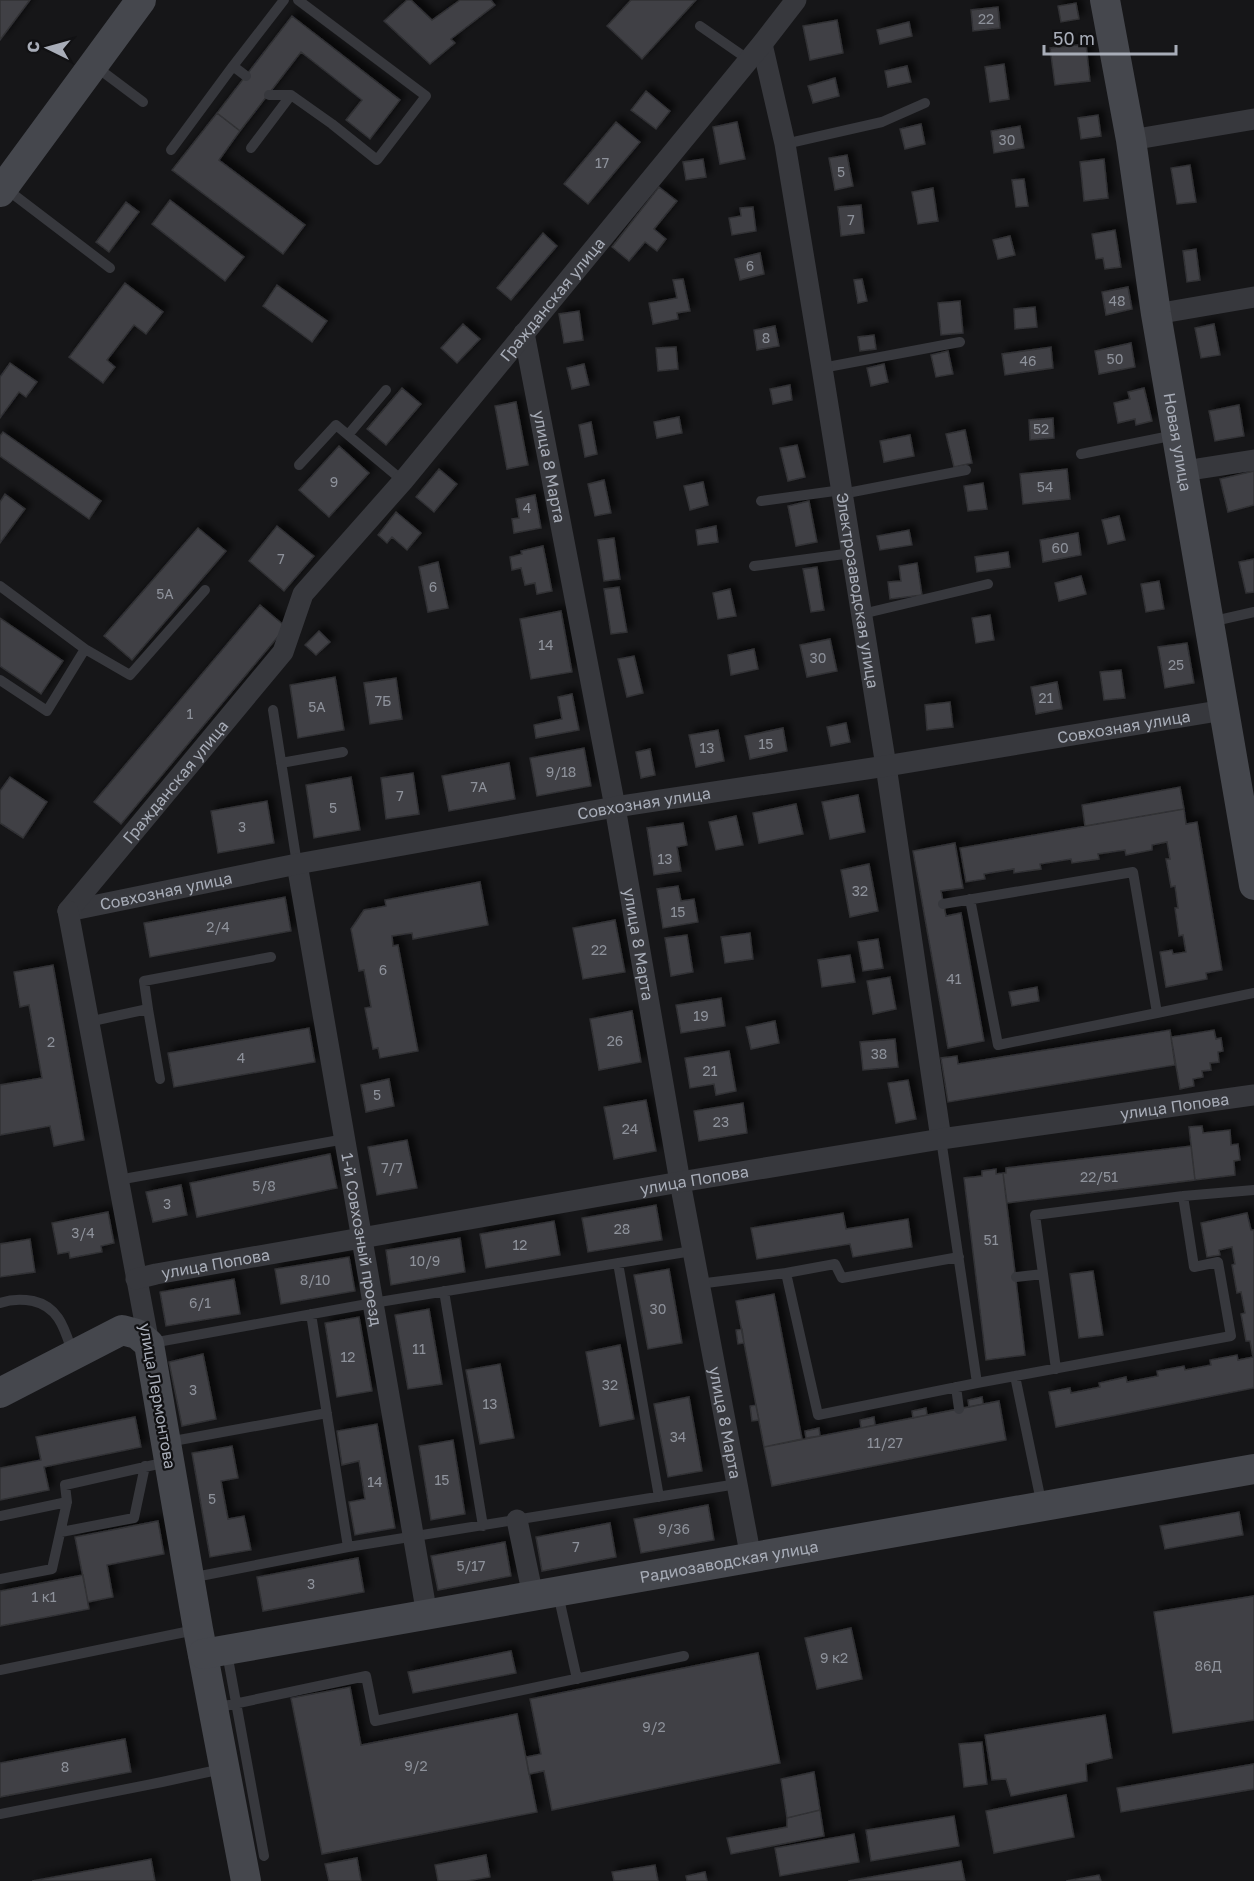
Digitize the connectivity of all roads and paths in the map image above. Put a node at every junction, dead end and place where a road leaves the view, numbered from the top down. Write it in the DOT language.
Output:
graph roads {
  1 [pos="141,0"];
  2 [pos="284,0"];
  3 [pos="298,0"];
  4 [pos="796,0"];
  5 [pos="1105,0"];
  6 [pos="700,26"];
  7 [pos="755,52"];
  8 [pos="93,64"];
  9 [pos="233,66"];
  10 [pos="246,76"];
  11 [pos="269,95"];
  12 [pos="291,95"];
  13 [pos="143,102"];
  14 [pos="925,103"];
  15 [pos="1254,119"];
  16 [pos="1131,140"];
  17 [pos="785,144"];
  18 [pos="251,148"];
  19 [pos="171,150"];
  20 [pos="2,190"];
  21 [pos="110,268"];
  22 [pos="1254,297"];
  23 [pos="1156,314"];
  24 [pos="524,333"];
  25 [pos="960,342"];
  26 [pos="822,368"];
  27 [pos="386,390"];
  28 [pos="1178,434"];
  29 [pos="348,435"];
  30 [pos="1081,454"];
  31 [pos="1254,460"];
  32 [pos="299,465"];
  33 [pos="966,470"];
  34 [pos="1184,471"];
  35 [pos="403,481"];
  36 [pos="842,492"];
  37 [pos="761,501"];
  38 [pos="852,554"];
  39 [pos="754,566"];
  40 [pos="988,584"];
  41 [pos="0,586"];
  42 [pos="205,590"];
  43 [pos="1254,612"];
  44 [pos="862,614"];
  45 [pos="1209,622"];
  46 [pos="85,649"];
  47 [pos="0,680"];
  48 [pos="273,710"];
  49 [pos="1224,711"];
  50 [pos="343,752"];
  51 [pos="281,764"];
  52 [pos="886,766"];
  53 [pos="1245,780"];
  54 [pos="615,807"];
  55 [pos="297,864"];
  56 [pos="1254,885"];
  57 [pos="970,899"];
  58 [pos="943,904"];
  59 [pos="68,911"];
  60 [pos="271,957"];
  61 [pos="1254,993"];
  62 [pos="148,1009"];
  63 [pos="1158,1012"];
  64 [pos="88,1022"];
  65 [pos="160,1079"];
  66 [pos="1254,1095"];
  67 [pos="345,1139"];
  68 [pos="941,1139"];
  69 [pos="118,1180"];
  70 [pos="680,1182"];
  71 [pos="1254,1190"];
  72 [pos="1183,1196"];
  73 [pos="362,1239"];
  74 [pos="692,1251"];
  75 [pos="959,1257"];
  76 [pos="618,1263"];
  77 [pos="786,1273"];
  78 [pos="1043,1274"];
  79 [pos="1016,1277"];
  80 [pos="136,1279"];
  81 [pos="698,1284"];
  82 [pos="444,1291"];
  83 [pos="0,1303"];
  84 [pos="373,1303"];
  85 [pos="311,1314"];
  86 [pos="149,1344"];
  87 [pos="74,1355"];
  88 [pos="1056,1369"];
  89 [pos="1015,1376"];
  90 [pos="977,1383"];
  91 [pos="956,1387"];
  92 [pos="0,1393"];
  93 [pos="960,1409"];
  94 [pos="327,1413"];
  95 [pos="161,1457"];
  96 [pos="1254,1469"];
  97 [pos="737,1484"];
  98 [pos="658,1497"];
  99 [pos="68,1502"];
  100 [pos="1042,1507"];
  101 [pos="0,1516"];
  102 [pos="517,1520"];
  103 [pos="483,1526"];
  104 [pos="61,1532"];
  105 [pos="413,1537"];
  106 [pos="348,1547"];
  107 [pos="751,1558"];
  108 [pos="190,1578"];
  109 [pos="0,1579"];
  110 [pos="545,1594"];
  111 [pos="427,1615"];
  112 [pos="209,1644"];
  113 [pos="684,1656"];
  114 [pos="0,1670"];
  115 [pos="577,1679"];
  116 [pos="225,1706"];
  117 [pos="225,1768"];
  118 [pos="0,1814"];
  119 [pos="264,1856"];
  120 [pos="246,1881"];
  1 -- 8 [label="street"];
  2 -- 9 [label="lane"];
  3 -- 12 [label="lane"];
  4 -- 7 [label="street, Гражданская улица"];
  5 -- 16 [label="street, Новая улица"];
  6 -- 7 [label="lane"];
  7 -- 17 [label="street, Электрозаводская улица"];
  7 -- 24 [label="street, Гражданская улица"];
  8 -- 13 [label="lane"];
  8 -- 20 [label="street"];
  9 -- 10 [label="lane"];
  9 -- 19 [label="lane"];
  11 -- 12 [label="lane"];
  12 -- 18 [label="lane"];
  14 -- 17 [label="lane"];
  15 -- 16 [label="street"];
  16 -- 23 [label="street, Новая улица"];
  17 -- 26 [label="street, Электрозаводская улица"];
  20 -- 21 [label="lane"];
  22 -- 23 [label="street"];
  23 -- 28 [label="street, Новая улица"];
  24 -- 35 [label="street, Гражданская улица"];
  24 -- 54 [label="street, улица 8 Марта"];
  25 -- 26 [label="lane"];
  26 -- 36 [label="street, Электрозаводская улица"];
  27 -- 29 [label="lane"];
  28 -- 30 [label="lane"];
  28 -- 34 [label="street, Новая улица"];
  29 -- 32 [label="lane"];
  29 -- 35 [label="lane"];
  31 -- 34 [label="street"];
  33 -- 36 [label="lane"];
  34 -- 45 [label="street, Новая улица"];
  35 -- 59 [label="street, Гражданская улица"];
  36 -- 37 [label="lane"];
  36 -- 38 [label="street, Электрозаводская улица"];
  38 -- 39 [label="lane"];
  38 -- 44 [label="street, Электрозаводская улица"];
  40 -- 44 [label="lane"];
  41 -- 46 [label="lane"];
  42 -- 46 [label="lane"];
  43 -- 45 [label="lane"];
  44 -- 52 [label="street, Электрозаводская улица"];
  45 -- 49 [label="street, Новая улица"];
  46 -- 47 [label="lane"];
  48 -- 51 [label="lane"];
  49 -- 52 [label="street, Совхозная улица"];
  49 -- 53 [label="street, Новая улица"];
  50 -- 51 [label="lane"];
  51 -- 55 [label="lane"];
  52 -- 54 [label="street, Совхозная улица"];
  52 -- 68 [label="street, Электрозаводская улица"];
  53 -- 56 [label="street, Новая улица"];
  54 -- 55 [label="street, Совхозная улица"];
  54 -- 70 [label="street, улица 8 Марта"];
  55 -- 59 [label="street, Совхозная улица"];
  55 -- 67 [label="street, 1-й Совхозный проезд"];
  57 -- 58 [label="lane"];
  57 -- 63 [label="lane"];
  57 -- 63 [label="lane"];
  59 -- 64 [label="street, улица Лермонтова"];
  60 -- 62 [label="lane"];
  61 -- 63 [label="lane"];
  62 -- 64 [label="lane"];
  62 -- 65 [label="lane"];
  64 -- 69 [label="street, улица Лермонтова"];
  66 -- 68 [label="street, улица Попова"];
  67 -- 69 [label="lane"];
  67 -- 73 [label="street, 1-й Совхозный проезд"];
  68 -- 70 [label="street, улица Попова"];
  68 -- 75 [label="lane"];
  69 -- 80 [label="street, улица Лермонтова"];
  70 -- 73 [label="street, улица Попова"];
  70 -- 74 [label="street, улица 8 Марта"];
  71 -- 72 [label="lane"];
  72 -- 78 [label="lane"];
  72 -- 88 [label="lane"];
  73 -- 80 [label="street, улица Попова"];
  73 -- 84 [label="street, 1-й Совхозный проезд"];
  74 -- 76 [label="lane"];
  74 -- 81 [label="street, улица 8 Марта"];
  75 -- 77 [label="lane"];
  75 -- 90 [label="lane"];
  76 -- 82 [label="lane"];
  76 -- 98 [label="lane"];
  77 -- 81 [label="lane"];
  77 -- 91 [label="lane"];
  78 -- 79 [label="lane"];
  78 -- 88 [label="lane"];
  80 -- 86 [label="street, улица Лермонтова"];
  81 -- 97 [label="street, улица 8 Марта"];
  82 -- 84 [label="lane"];
  82 -- 103 [label="lane"];
  83 -- 87 [label="lane"];
  84 -- 85 [label="lane"];
  84 -- 105 [label="street, 1-й Совхозный проезд"];
  85 -- 86 [label="lane"];
  85 -- 94 [label="lane"];
  86 -- 87 [label="street"];
  86 -- 95 [label="street, улица Лермонтова"];
  87 -- 92 [label="street"];
  88 -- 89 [label="lane"];
  89 -- 90 [label="lane"];
  89 -- 100 [label="lane"];
  90 -- 91 [label="lane"];
  91 -- 93 [label="lane"];
  94 -- 95 [label="lane"];
  94 -- 106 [label="lane"];
  95 -- 99 [label="lane"];
  95 -- 104 [label="lane"];
  95 -- 108 [label="street, улица Лермонтова"];
  96 -- 100 [label="street, Радиозаводская улица"];
  97 -- 98 [label="lane"];
  97 -- 107 [label="street, улица 8 Марта"];
  98 -- 102 [label="lane"];
  99 -- 101 [label="lane"];
  99 -- 104 [label="lane"];
  100 -- 107 [label="street, Радиозаводская улица"];
  102 -- 103 [label="lane"];
  102 -- 110 [label="street"];
  103 -- 105 [label="lane"];
  104 -- 109 [label="lane"];
  105 -- 106 [label="lane"];
  105 -- 111 [label="street, 1-й Совхозный проезд"];
  106 -- 108 [label="lane"];
  107 -- 110 [label="street, Радиозаводская улица"];
  108 -- 112 [label="street, улица Лермонтова"];
  110 -- 111 [label="street, Радиозаводская улица"];
  110 -- 115 [label="lane"];
  111 -- 112 [label="street, Радиозаводская улица"];
  112 -- 114 [label="lane"];
  112 -- 116 [label="street, улица Лермонтова"];
  113 -- 115 [label="lane"];
  115 -- 116 [label="lane"];
  116 -- 117 [label="street, улица Лермонтова"];
  116 -- 119 [label="lane"];
  117 -- 118 [label="lane"];
  117 -- 120 [label="street, улица Лермонтова"];
}
